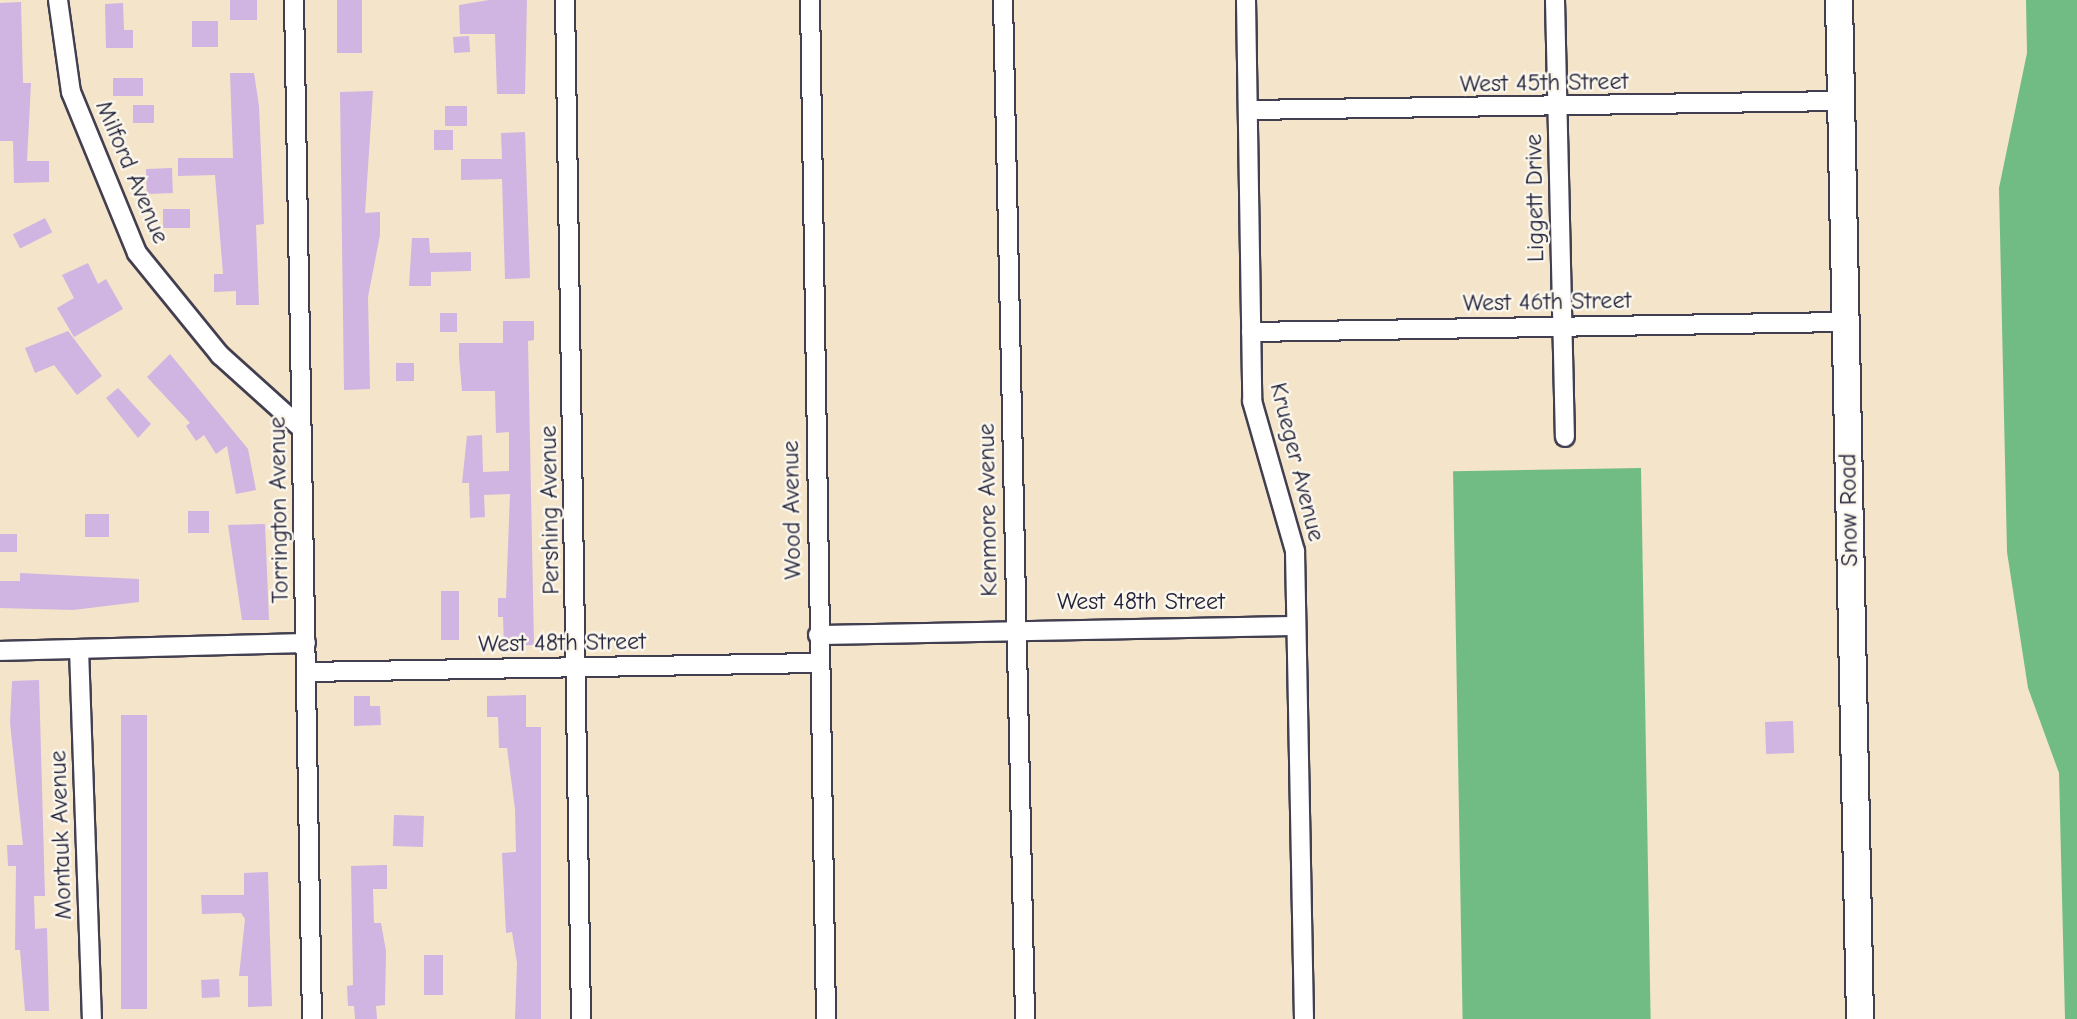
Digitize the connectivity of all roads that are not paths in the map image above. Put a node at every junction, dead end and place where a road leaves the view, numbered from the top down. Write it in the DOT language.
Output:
graph roads {
  1 [pos="58,0"];
  2 [pos="294,0"];
  3 [pos="565,0"];
  4 [pos="810,0"];
  5 [pos="1003,0"];
  6 [pos="1246,0"];
  7 [pos="1555,0"];
  8 [pos="1839,0"];
  9 [pos="1840,101"];
  10 [pos="1559,108"];
  11 [pos="1248,110"];
  12 [pos="1844,321"];
  13 [pos="1562,326"];
  14 [pos="1251,332"];
  15 [pos="301,428"];
  16 [pos="1565,437"];
  17 [pos="1296,626"];
  18 [pos="1015,627"];
  19 [pos="818,635"];
  20 [pos="306,643"];
  21 [pos="79,649"];
  22 [pos="0,651"];
  23 [pos="819,663"];
  24 [pos="577,668"];
  25 [pos="306,672"];
  26 [pos="92,1019"];
  27 [pos="312,1019"];
  28 [pos="581,1019"];
  29 [pos="827,1019"];
  30 [pos="1025,1019"];
  31 [pos="1304,1019"];
  32 [pos="1860,1019"];
  1 -- 15 [label="street, Milford Avenue"];
  2 -- 15 [label="street, Torrington Avenue"];
  3 -- 24 [label="street, Pershing Avenue"];
  4 -- 19 [label="street, Wood Avenue"];
  5 -- 18 [label="street, Kenmore Avenue"];
  6 -- 11 [label="street, Krueger Avenue"];
  7 -- 10 [label="street, Liggett Drive"];
  8 -- 9 [label="main road, Snow Road"];
  9 -- 10 [label="street, West 45th Street"];
  9 -- 12 [label="main road, Snow Road"];
  10 -- 11 [label="street, West 45th Street"];
  10 -- 13 [label="street, Liggett Drive"];
  11 -- 14 [label="street, Krueger Avenue"];
  12 -- 13 [label="street, West 46th Street"];
  12 -- 32 [label="main road, Snow Road"];
  13 -- 14 [label="street, West 46th Street"];
  13 -- 16 [label="street, Liggett Drive"];
  14 -- 17 [label="street, Krueger Avenue"];
  15 -- 20 [label="street, Torrington Avenue"];
  17 -- 18 [label="street, West 48th Street"];
  17 -- 31 [label="street, Krueger Avenue"];
  18 -- 19 [label="street, West 48th Street"];
  18 -- 30 [label="street, Kenmore Avenue"];
  19 -- 23 [label="street, Wood Avenue"];
  20 -- 21 [label="street"];
  20 -- 25 [label="street, Torrington Avenue"];
  21 -- 22 [label="street"];
  21 -- 26 [label="street, Montauk Avenue"];
  23 -- 24 [label="street, West 48th Street"];
  23 -- 29 [label="street, Wood Avenue"];
  24 -- 25 [label="street, West 48th Street"];
  24 -- 28 [label="street, Pershing Avenue"];
  25 -- 27 [label="street, Torrington Avenue"];
}
